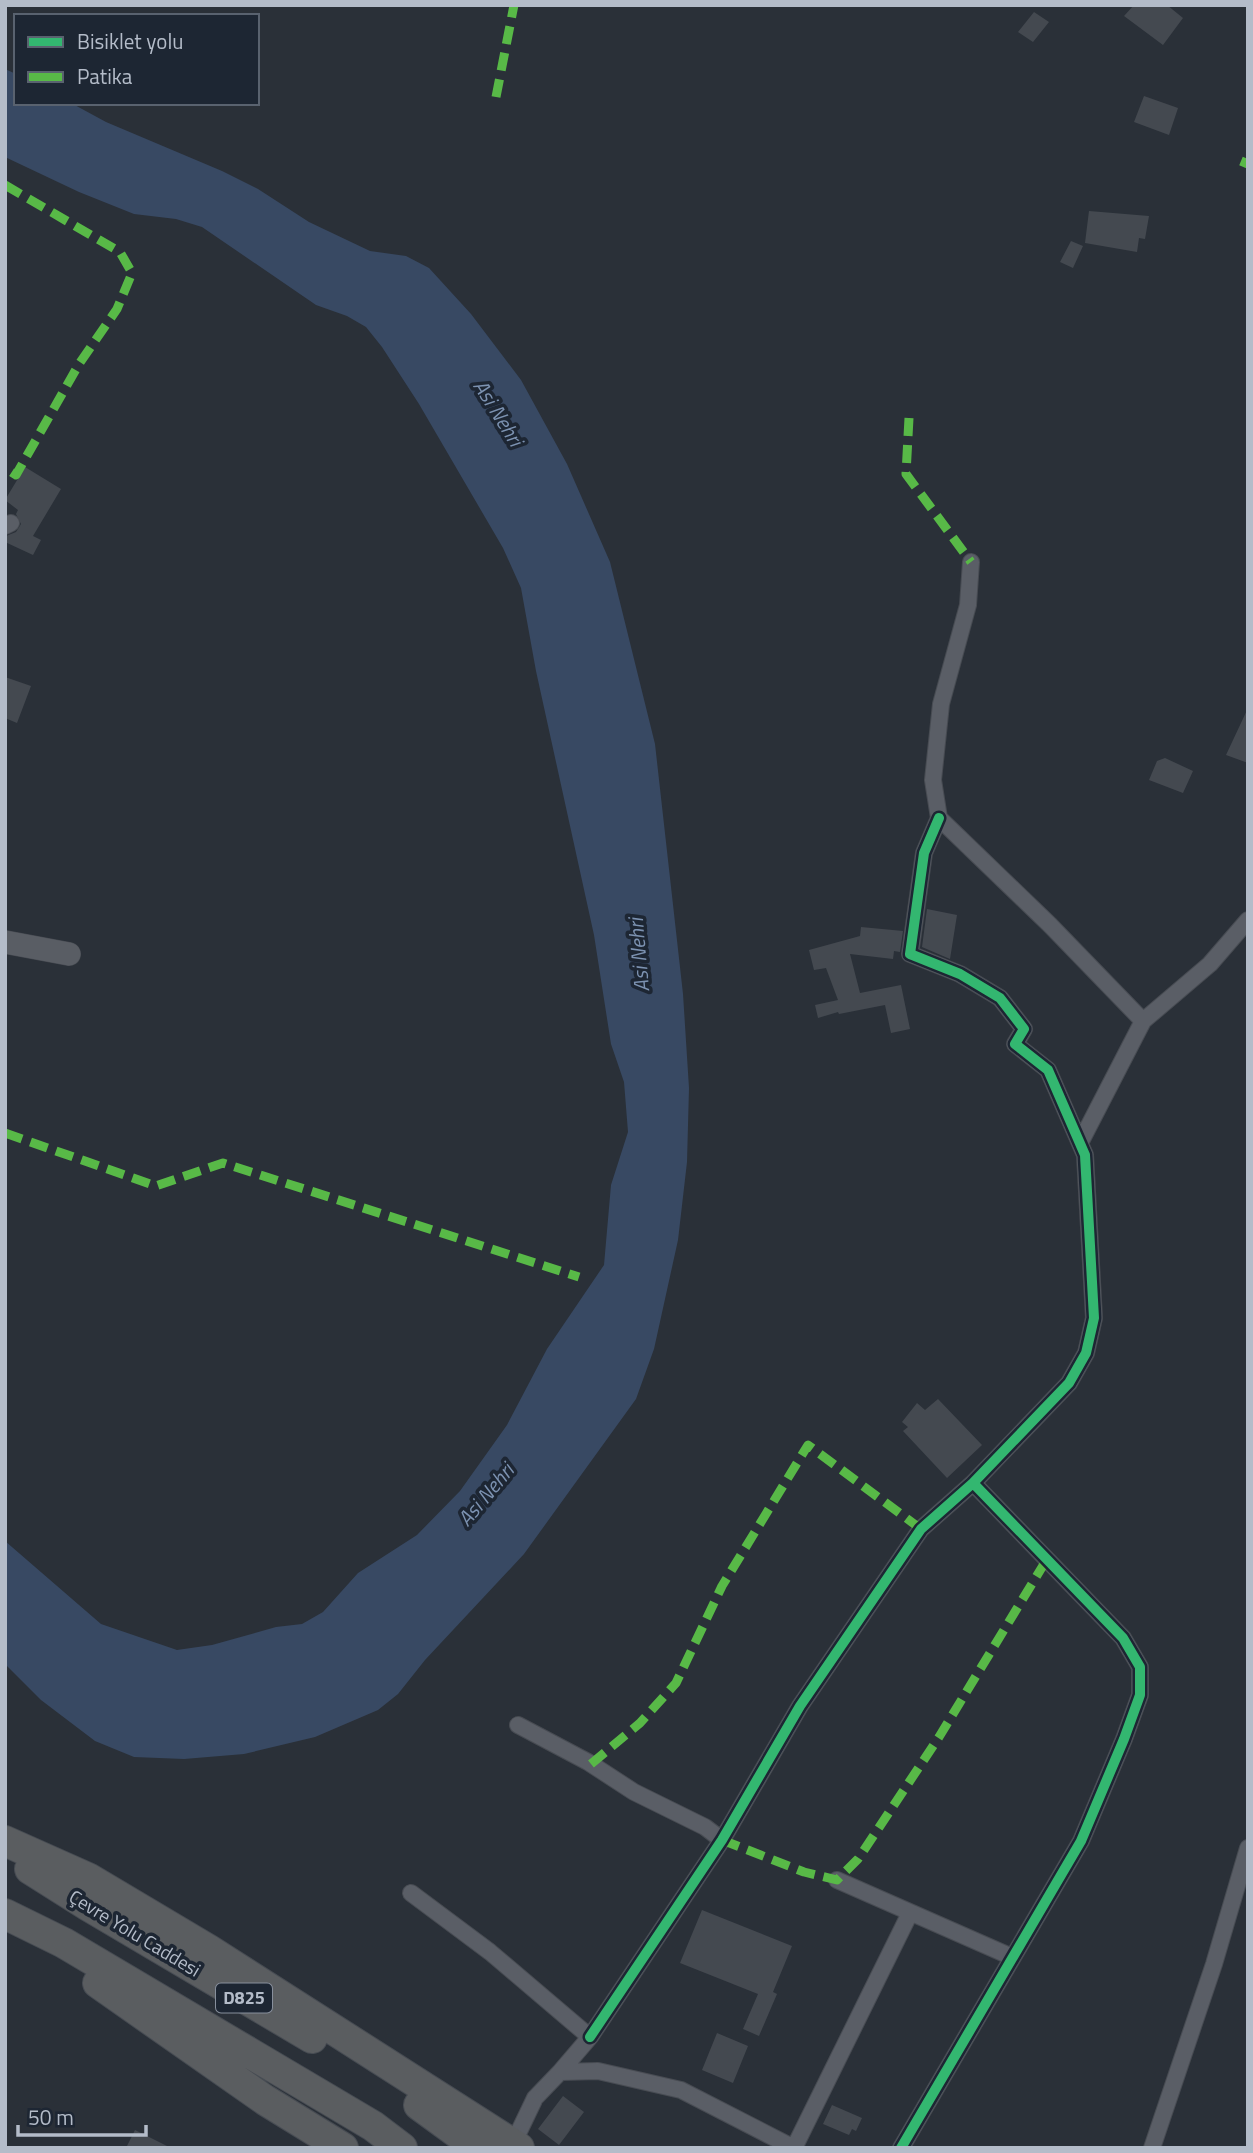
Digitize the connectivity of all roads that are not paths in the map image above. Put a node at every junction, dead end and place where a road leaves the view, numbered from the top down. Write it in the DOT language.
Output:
graph roads {
  1 [pos="971,562"];
  2 [pos="939,818"];
  3 [pos="1248,920"];
  4 [pos="5,942"];
  5 [pos="69,954"];
  6 [pos="1143,1021"];
  7 [pos="1080,1143"];
  8 [pos="973,1483"];
  9 [pos="518,1725"];
  10 [pos="722,1840"];
  11 [pos="5,1841"];
  12 [pos="1248,1848"];
  13 [pos="5,1853"];
  14 [pos="837,1880"];
  15 [pos="411,1893"];
  16 [pos="910,1913"];
  17 [pos="8,1920"];
  18 [pos="1012,1957"];
  19 [pos="590,2037"];
  20 [pos="560,2072"];
  21 [pos="514,2146"];
  22 [pos="343,2148"];
  23 [pos="402,2148"];
  24 [pos="478,2148"];
  25 [pos="794,2148"];
  26 [pos="901,2148"];
  27 [pos="1152,2148"];
  1 -- 2 [label="street"];
  2 -- 6 [label="street"];
  2 -- 7 [label="street"];
  3 -- 6 [label="street"];
  4 -- 5 [label="street"];
  6 -- 7 [label="street"];
  7 -- 8 [label="street"];
  8 -- 10 [label="street"];
  8 -- 18 [label="street"];
  9 -- 10 [label="street"];
  10 -- 19 [label="street"];
  11 -- 21 [label="highway"];
  12 -- 27 [label="street"];
  13 -- 24 [label="highway, Çevre Yolu Caddesi / D825"];
  14 -- 16 [label="street"];
  15 -- 19 [label="street"];
  16 -- 18 [label="street"];
  16 -- 25 [label="street"];
  17 -- 22 [label="highway"];
  17 -- 23 [label="highway, D825"];
  18 -- 26 [label="street"];
  19 -- 20 [label="street"];
  20 -- 21 [label="street"];
  20 -- 25 [label="street"];
}
